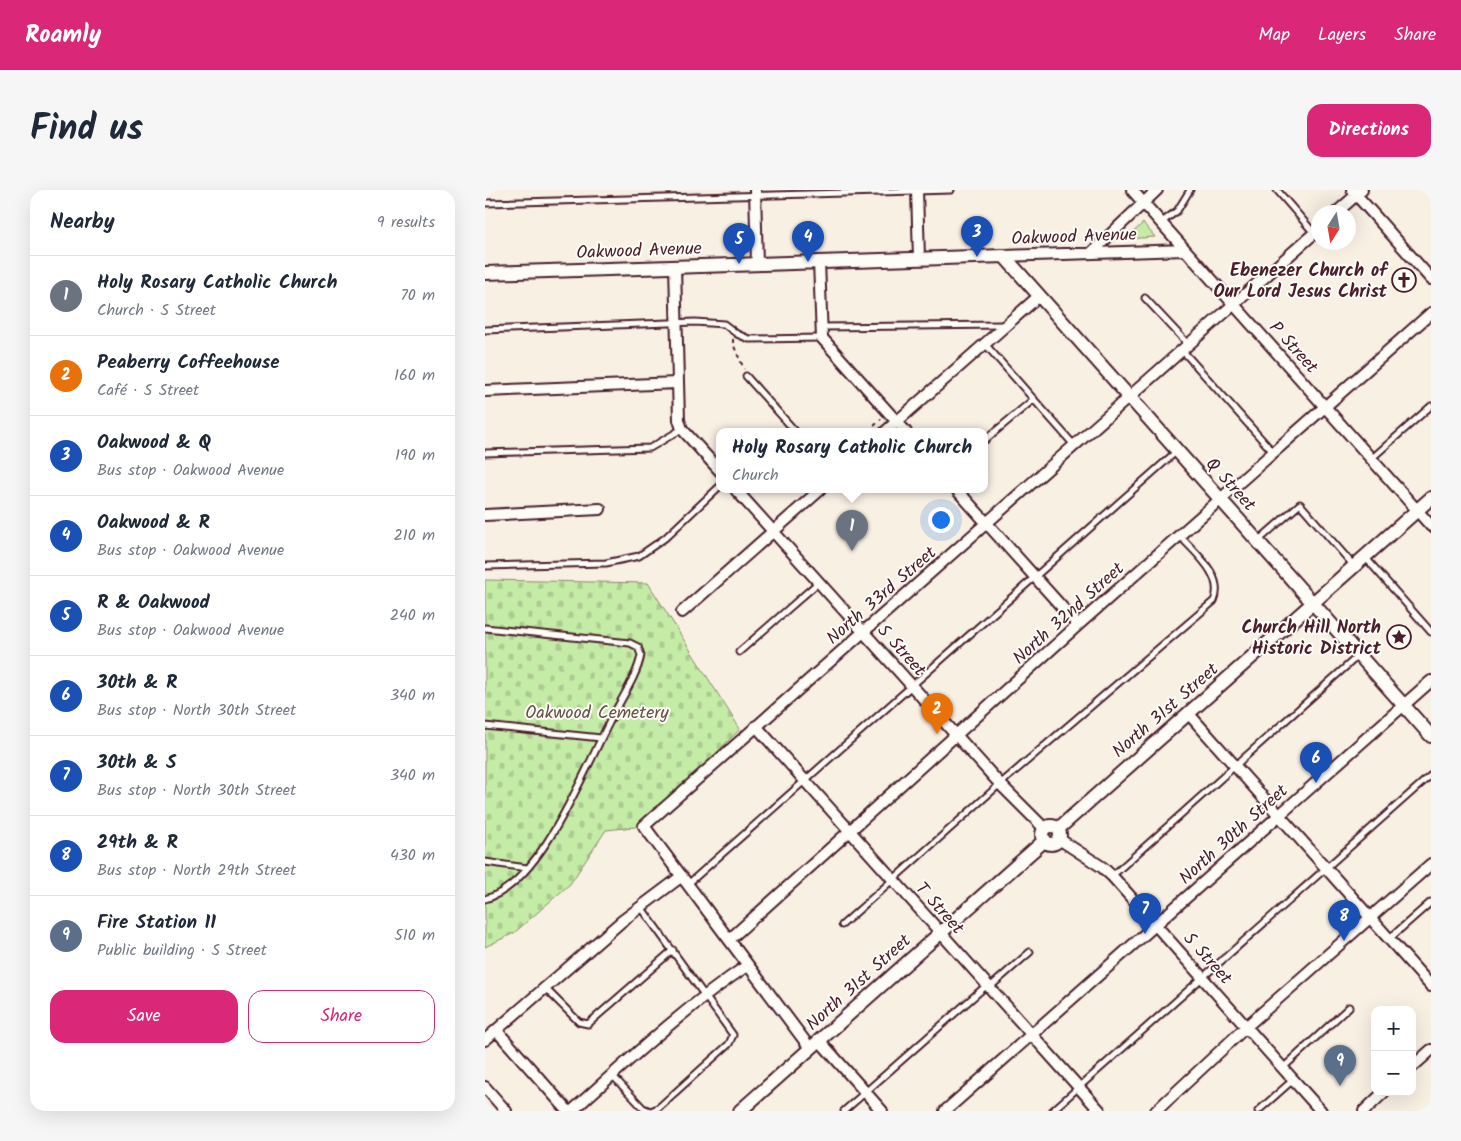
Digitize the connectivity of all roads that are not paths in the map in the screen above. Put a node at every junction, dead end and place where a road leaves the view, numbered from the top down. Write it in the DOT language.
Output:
graph roads {
  1 [pos="917,190"];
  2 [pos="951,190"];
  3 [pos="1132,190"];
  4 [pos="1157,190"];
  5 [pos="1190,190"];
  6 [pos="1277,190"];
  7 [pos="755,192"];
  8 [pos="1357,192"];
  9 [pos="1143,203"];
  10 [pos="485,204"];
  11 [pos="1344,205"];
  12 [pos="1162,222"];
  13 [pos="1311,226"];
  14 [pos="1311,235"];
  15 [pos="1185,250"];
  16 [pos="1091,253"];
  17 [pos="1004,256"];
  18 [pos="919,258"];
  19 [pos="819,262"];
  20 [pos="757,264"];
  21 [pos="675,266"];
  22 [pos="485,273"];
  23 [pos="1431,279"];
  24 [pos="1039,296"];
  25 [pos="1145,298"];
  26 [pos="1234,304"];
  27 [pos="1431,313"];
  28 [pos="676,323"];
  29 [pos="1004,325"];
  30 [pos="820,326"];
  31 [pos="485,330"];
  32 [pos="822,338"];
  33 [pos="984,344"];
  34 [pos="1185,347"];
  35 [pos="746,376"];
  36 [pos="677,383"];
  37 [pos="485,391"];
  38 [pos="1129,396"];
  39 [pos="1034,399"];
  40 [pos="1325,406"];
  41 [pos="1431,406"];
  42 [pos="897,422"];
  43 [pos="792,428"];
  44 [pos="890,428"];
  45 [pos="902,428"];
  46 [pos="682,429"];
  47 [pos="988,437"];
  48 [pos="1074,445"];
  49 [pos="1177,450"];
  50 [pos="1273,452"];
  51 [pos="485,453"];
  52 [pos="1371,458"];
  53 [pos="716,468"];
  54 [pos="716,489"];
  55 [pos="739,493"];
  56 [pos="817,493"];
  57 [pos="960,493"];
  58 [pos="1431,498"];
  59 [pos="1221,499"];
  60 [pos="600,509"];
  61 [pos="1417,510"];
  62 [pos="485,515"];
  63 [pos="987,523"];
  64 [pos="1431,526"];
  65 [pos="773,531"];
  66 [pos="1179,535"];
  67 [pos="1258,541"];
  68 [pos="1365,557"];
  69 [pos="485,566"];
  70 [pos="1354,566"];
  71 [pos="1035,577"];
  72 [pos="819,582"];
  73 [pos="1313,603"];
  74 [pos="682,612"];
  75 [pos="1078,625"];
  76 [pos="485,628"];
  77 [pos="863,632"];
  78 [pos="1431,632"];
  79 [pos="739,652"];
  80 [pos="1359,655"];
  81 [pos="1431,681"];
  82 [pos="912,685"];
  83 [pos="1404,705"];
  84 [pos="1188,714"];
  85 [pos="485,726"];
  86 [pos="756,726"];
  87 [pos="957,736"];
  88 [pos="1431,736"];
  89 [pos="601,738"];
  90 [pos="1234,766"];
  91 [pos="1431,775"];
  92 [pos="805,780"];
  93 [pos="1000,784"];
  94 [pos="1279,816"];
  95 [pos="850,833"];
  96 [pos="1051,834"];
  97 [pos="485,862"];
  98 [pos="1431,864"];
  99 [pos="527,868"];
  100 [pos="1326,868"];
  101 [pos="1112,876"];
  102 [pos="893,879"];
  103 [pos="685,880"];
  104 [pos="485,899"];
  105 [pos="1431,902"];
  106 [pos="641,907"];
  107 [pos="1370,918"];
  108 [pos="1156,924"];
  109 [pos="841,925"];
  110 [pos="940,932"];
  111 [pos="730,939"];
  112 [pos="1389,939"];
  113 [pos="673,950"];
  114 [pos="1029,952"];
  115 [pos="747,965"];
  116 [pos="1203,977"];
  117 [pos="988,986"];
  118 [pos="1431,986"];
  119 [pos="545,988"];
  120 [pos="705,995"];
  121 [pos="1349,1007"];
  122 [pos="1247,1026"];
  123 [pos="497,1031"];
  124 [pos="1031,1034"];
  125 [pos="485,1040"];
  126 [pos="814,1044"];
  127 [pos="1431,1050"];
  128 [pos="1416,1063"];
  129 [pos="1284,1067"];
  130 [pos="612,1075"];
  131 [pos="1295,1079"];
  132 [pos="485,1087"];
  133 [pos="1079,1087"];
  134 [pos="865,1092"];
  135 [pos="1380,1096"];
  136 [pos="506,1111"];
  137 [pos="568,1111"];
  138 [pos="572,1111"];
  139 [pos="651,1111"];
  140 [pos="740,1111"];
  141 [pos="844,1111"];
  142 [pos="882,1111"];
  143 [pos="945,1111"];
  144 [pos="1052,1111"];
  145 [pos="1100,1111"];
  146 [pos="1156,1111"];
  147 [pos="1258,1111"];
  148 [pos="1321,1111"];
  149 [pos="1364,1111"];
  1 -- 2 [label="lane"];
  1 -- 7 [label="lane"];
  1 -- 18 [label="street"];
  3 -- 9 [label="street, P Street"];
  4 -- 9 [label="street"];
  5 -- 12 [label="lane"];
  6 -- 13 [label="lane"];
  7 -- 10 [label="lane"];
  7 -- 20 [label="street"];
  8 -- 11 [label="street"];
  8 -- 23 [label="street"];
  9 -- 12 [label="street, P Street"];
  9 -- 16 [label="street"];
  12 -- 15 [label="street, P Street"];
  14 -- 26 [label="street, North 33rd Street"];
  15 -- 16 [label="street, Oakwood Avenue"];
  15 -- 26 [label="street, P Street"];
  16 -- 17 [label="street, Oakwood Avenue"];
  17 -- 18 [label="street, Oakwood Avenue"];
  17 -- 24 [label="street, Q Street"];
  18 -- 19 [label="street, Oakwood Avenue"];
  19 -- 20 [label="street, Oakwood Avenue"];
  19 -- 30 [label="street"];
  20 -- 21 [label="street, Oakwood Avenue"];
  21 -- 22 [label="street, Oakwood Avenue"];
  21 -- 28 [label="street"];
  24 -- 29 [label="street"];
  24 -- 38 [label="street, Q Street"];
  25 -- 34 [label="lane"];
  26 -- 34 [label="street, North 33rd Street"];
  26 -- 40 [label="street, P Street"];
  27 -- 40 [label="street, North 32nd Street"];
  28 -- 31 [label="lane"];
  28 -- 32 [label="lane"];
  28 -- 36 [label="street"];
  29 -- 30 [label="lane"];
  29 -- 33 [label="street"];
  30 -- 32 [label="street"];
  32 -- 42 [label="street"];
  33 -- 39 [label="lane"];
  33 -- 42 [label="street"];
  34 -- 38 [label="street, North 33rd Street"];
  34 -- 50 [label="lane"];
  35 -- 43 [label="lane"];
  36 -- 37 [label="street"];
  36 -- 46 [label="street"];
  38 -- 48 [label="street, North 33rd Street"];
  38 -- 49 [label="street, Q Street"];
  39 -- 47 [label="lane"];
  39 -- 48 [label="lane"];
  40 -- 50 [label="street, North 32nd Street"];
  40 -- 52 [label="street, P Street"];
  41 -- 52 [label="lane"];
  42 -- 44 [label="street"];
  42 -- 45 [label="street"];
  46 -- 51 [label="lane"];
  46 -- 53 [label="street"];
  48 -- 63 [label="street, North 33rd Street"];
  49 -- 59 [label="street, Q Street"];
  49 -- 71 [label="lane"];
  50 -- 59 [label="street, North 32nd Street"];
  52 -- 61 [label="street, P Street"];
  54 -- 69 [label="lane"];
  55 -- 65 [label="street, S Street"];
  56 -- 65 [label="street"];
  57 -- 63 [label="street"];
  58 -- 61 [label="street, North 31st Street"];
  59 -- 66 [label="street, North 32nd Street"];
  59 -- 67 [label="street, Q Street"];
  60 -- 62 [label="street"];
  61 -- 64 [label="street, P Street"];
  61 -- 68 [label="street, North 31st Street"];
  63 -- 71 [label="street"];
  63 -- 77 [label="street, North 33rd Street"];
  65 -- 72 [label="street, S Street"];
  65 -- 74 [label="street"];
  66 -- 75 [label="street, North 32nd Street"];
  66 -- 93 [label="lane"];
  67 -- 70 [label="lane"];
  67 -- 73 [label="street, Q Street"];
  68 -- 70 [label="street, North 31st Street"];
  68 -- 78 [label="lane"];
  70 -- 73 [label="street, North 31st Street"];
  71 -- 75 [label="street"];
  71 -- 82 [label="lane"];
  72 -- 77 [label="street, S Street"];
  72 -- 79 [label="lane"];
  73 -- 80 [label="street, Q Street"];
  73 -- 84 [label="street, North 31st Street"];
  75 -- 87 [label="street, North 32nd Street"];
  76 -- 89 [label="lane"];
  77 -- 82 [label="street, S Street"];
  77 -- 86 [label="street, North 33rd Street"];
  80 -- 83 [label="street, Q Street"];
  80 -- 90 [label="lane"];
  81 -- 83 [label="street, North 30th Street"];
  82 -- 87 [label="street, S Street"];
  82 -- 92 [label="lane"];
  83 -- 88 [label="street, Q Street"];
  83 -- 94 [label="street, North 30th Street"];
  84 -- 90 [label="street"];
  84 -- 96 [label="street, North 31st Street"];
  85 -- 89 [label="lane"];
  86 -- 92 [label="street, T Street"];
  86 -- 103 [label="street, North 33rd Street"];
  87 -- 93 [label="street, S Street"];
  87 -- 95 [label="street, North 32nd Street"];
  89 -- 99 [label="lane"];
  90 -- 94 [label="street"];
  90 -- 101 [label="lane"];
  91 -- 100 [label="lane"];
  92 -- 95 [label="street, T Street"];
  92 -- 103 [label="lane"];
  93 -- 96 [label="street, S Street"];
  93 -- 102 [label="lane"];
  94 -- 100 [label="street"];
  94 -- 108 [label="street, North 30th Street"];
  95 -- 102 [label="street, T Street"];
  95 -- 111 [label="street, North 32nd Street"];
  96 -- 101 [label="street, S Street"];
  96 -- 110 [label="street, North 31st Street"];
  97 -- 99 [label="lane"];
  98 -- 107 [label="street"];
  99 -- 104 [label="lane"];
  100 -- 107 [label="street"];
  100 -- 116 [label="lane"];
  101 -- 108 [label="street, S Street"];
  102 -- 109 [label="lane"];
  102 -- 110 [label="street, T Street"];
  103 -- 106 [label="street"];
  103 -- 111 [label="street"];
  105 -- 112 [label="lane"];
  106 -- 113 [label="lane"];
  106 -- 119 [label="street"];
  107 -- 112 [label="street"];
  107 -- 122 [label="street"];
  108 -- 116 [label="street, S Street"];
  108 -- 124 [label="street, North 30th Street"];
  110 -- 117 [label="street, T Street"];
  110 -- 126 [label="street, North 31st Street"];
  111 -- 115 [label="street"];
  112 -- 118 [label="street"];
  113 -- 119 [label="lane"];
  113 -- 120 [label="lane"];
  114 -- 117 [label="lane"];
  115 -- 120 [label="street"];
  115 -- 126 [label="street"];
  116 -- 122 [label="street, S Street"];
  116 -- 133 [label="lane"];
  117 -- 124 [label="street, T Street"];
  117 -- 134 [label="lane"];
  119 -- 123 [label="street"];
  120 -- 130 [label="street"];
  120 -- 139 [label="lane"];
  121 -- 129 [label="lane"];
  122 -- 129 [label="street, S Street"];
  122 -- 146 [label="street"];
  123 -- 125 [label="street"];
  123 -- 137 [label="street"];
  124 -- 133 [label="street, T Street"];
  124 -- 143 [label="street, North 30th Street"];
  126 -- 134 [label="street"];
  126 -- 140 [label="street, North 31st Street"];
  127 -- 128 [label="street"];
  129 -- 131 [label="street, S Street"];
  130 -- 138 [label="street"];
  130 -- 139 [label="lane"];
  131 -- 147 [label="lane"];
  131 -- 148 [label="street, S Street"];
  132 -- 136 [label="street"];
  133 -- 144 [label="lane"];
  133 -- 145 [label="street, T Street"];
  134 -- 141 [label="lane"];
  134 -- 142 [label="street"];
  135 -- 149 [label="street"];
}
